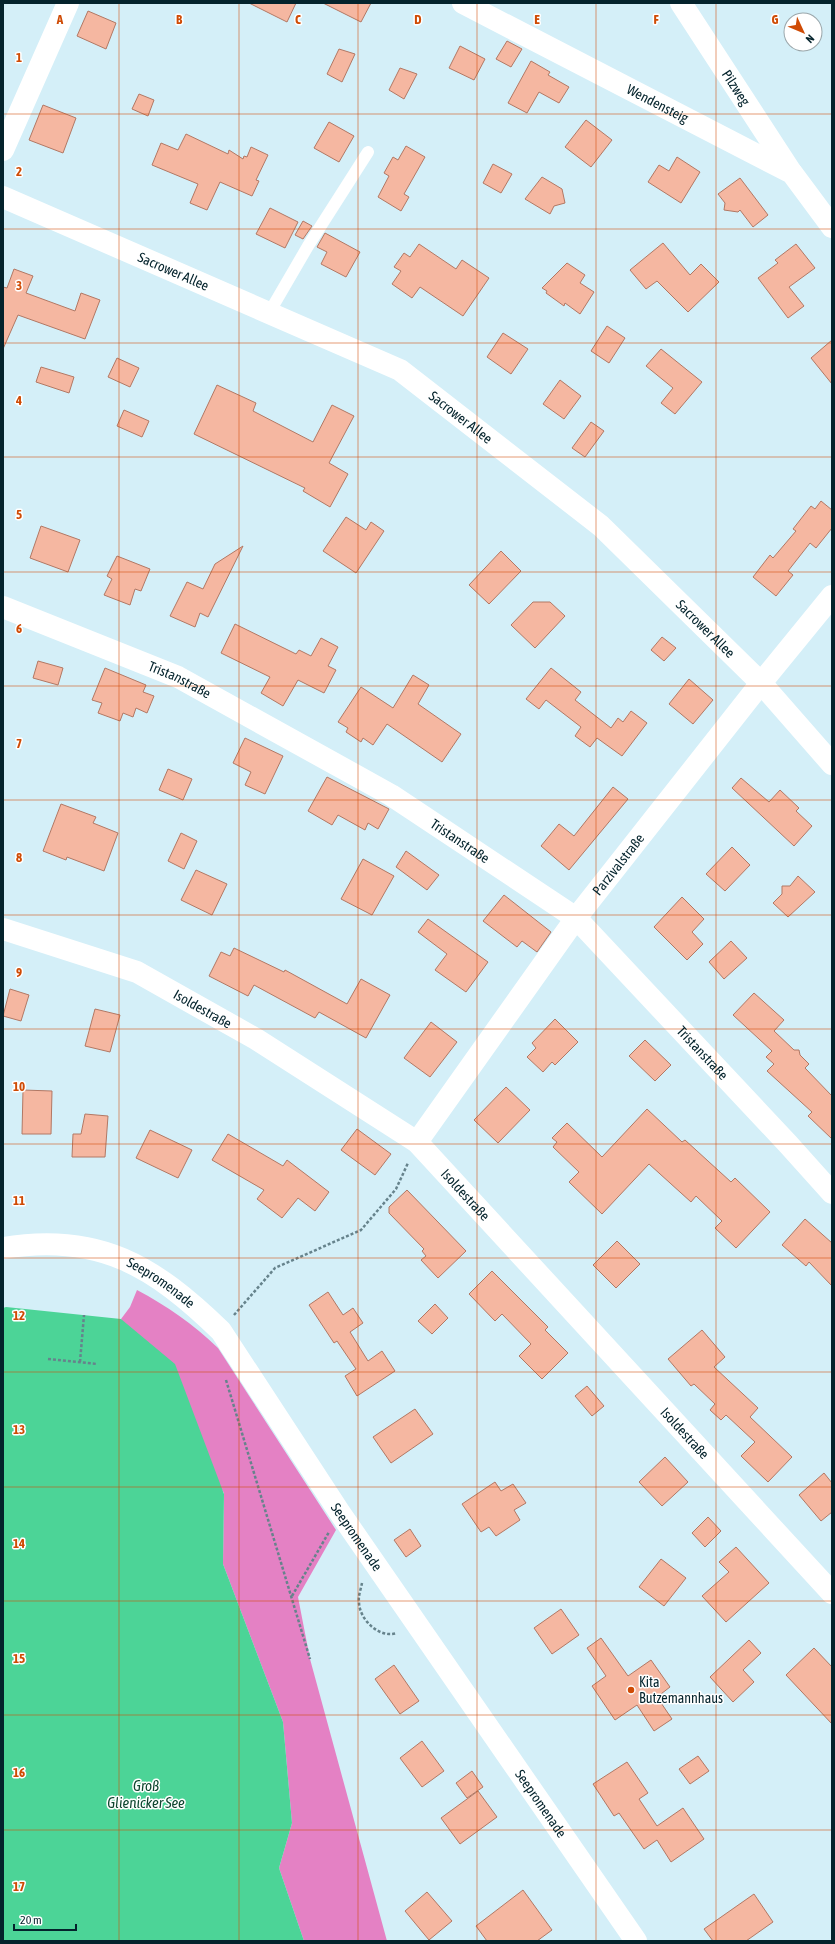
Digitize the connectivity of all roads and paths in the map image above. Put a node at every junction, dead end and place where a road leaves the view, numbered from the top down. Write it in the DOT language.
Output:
graph roads {
  1 [pos="68,3"];
  2 [pos="463,3"];
  3 [pos="681,3"];
  4 [pos="3,150"];
  5 [pos="368,152"];
  6 [pos="792,173"];
  7 [pos="3,197"];
  8 [pos="832,227"];
  9 [pos="269,313"];
  10 [pos="832,596"];
  11 [pos="3,607"];
  12 [pos="761,683"];
  13 [pos="832,764"];
  14 [pos="576,918"];
  15 [pos="3,929"];
  16 [pos="417,1142"];
  17 [pos="832,1193"];
  18 [pos="3,1248"];
  19 [pos="84,1315"];
  20 [pos="221,1331"];
  21 [pos="240,1358"];
  22 [pos="48,1359"];
  23 [pos="80,1362"];
  24 [pos="97,1364"];
  25 [pos="340,1512"];
  26 [pos="375,1564"];
  27 [pos="832,1593"];
  28 [pos="292,1596"];
  29 [pos="418,1626"];
  30 [pos="310,1659"];
  31 [pos="636,1941"];
  1 -- 4 [label="street"];
  2 -- 6 [label="street, Wendensteig"];
  3 -- 6 [label="street, Pilzweg"];
  5 -- 9 [label="lane"];
  6 -- 8 [label="street, Wendensteig"];
  7 -- 9 [label="street, Sacrower Allee"];
  9 -- 12 [label="street, Sacrower Allee"];
  10 -- 12 [label="street, Parzivalstraße"];
  11 -- 14 [label="street, Tristanstraße"];
  12 -- 13 [label="street, Sacrower Allee"];
  12 -- 14 [label="street, Parzivalstraße"];
  14 -- 16 [label="street, Parzivalstraße"];
  14 -- 17 [label="street, Tristanstraße"];
  15 -- 16 [label="street, Isoldestraße"];
  16 -- 20 [label="path"];
  16 -- 27 [label="street, Isoldestraße"];
  18 -- 20 [label="street, Seepromenade"];
  19 -- 23 [label="path"];
  20 -- 21 [label="street, Seepromenade"];
  21 -- 25 [label="street, Seepromenade"];
  21 -- 28 [label="path"];
  22 -- 23 [label="path"];
  23 -- 24 [label="path"];
  25 -- 26 [label="street, Seepromenade"];
  25 -- 28 [label="path"];
  26 -- 29 [label="street, Seepromenade"];
  26 -- 29 [label="path"];
  28 -- 30 [label="path"];
  29 -- 31 [label="street, Seepromenade"];
}
